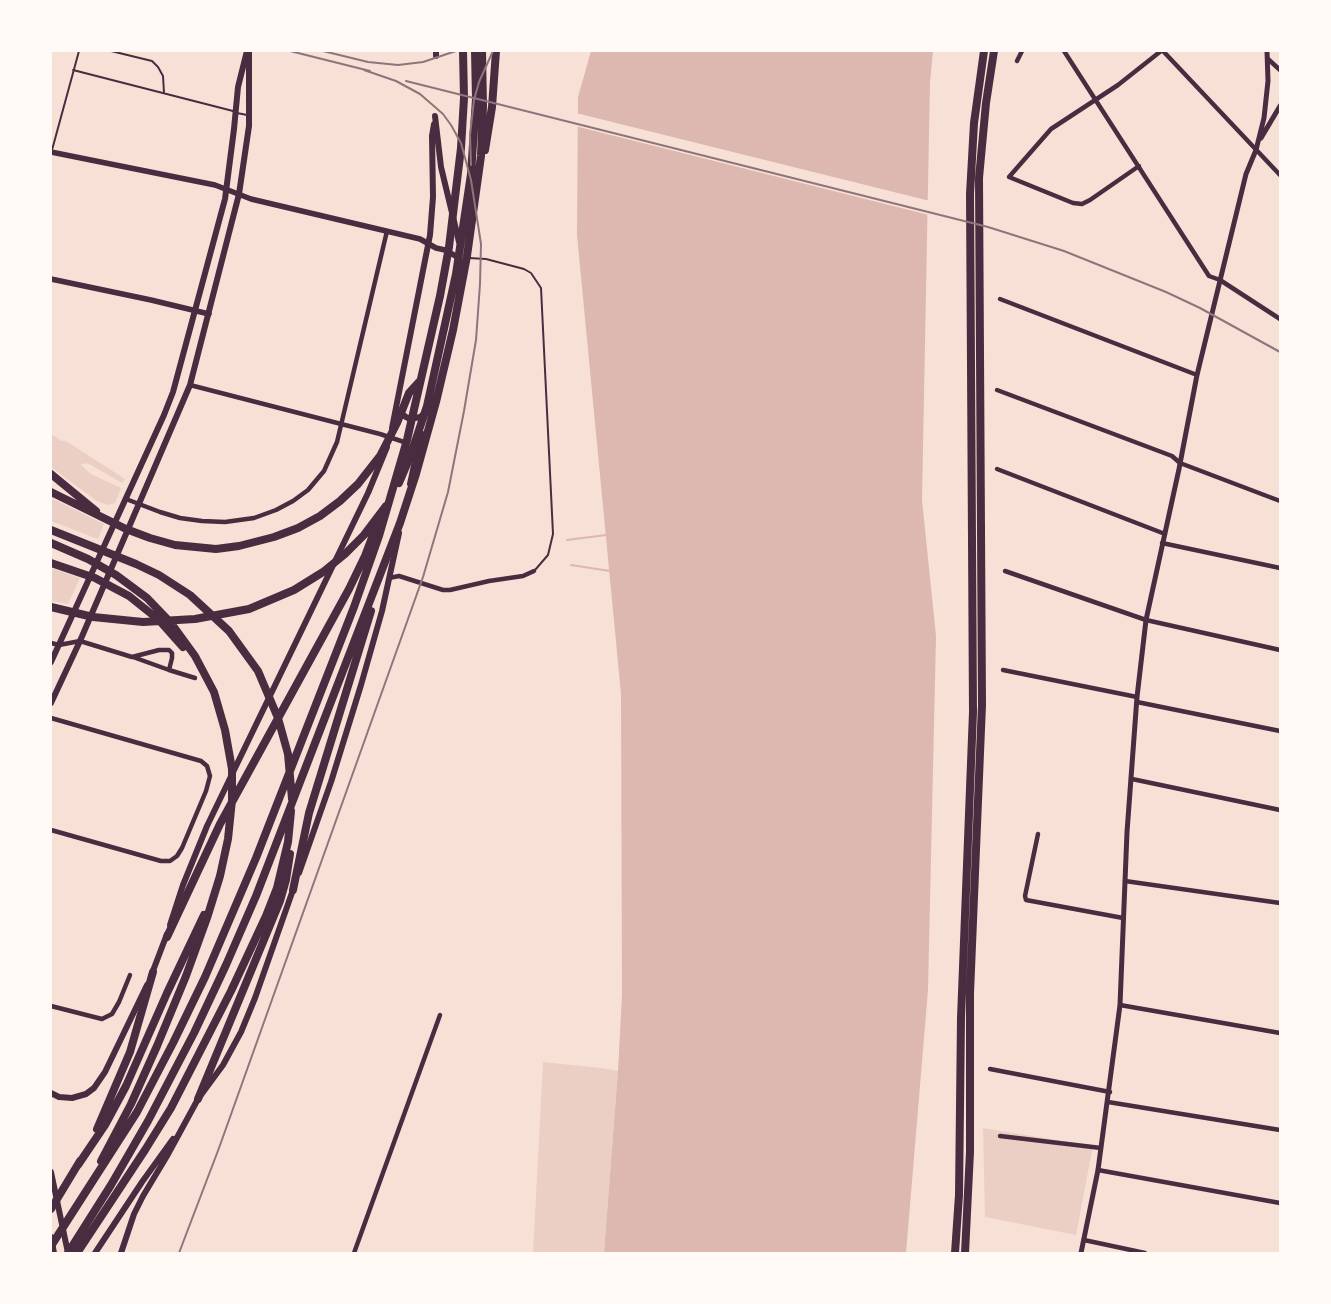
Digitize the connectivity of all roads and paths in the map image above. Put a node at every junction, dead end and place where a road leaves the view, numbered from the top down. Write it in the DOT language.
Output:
graph roads {
  1 [pos="79,51"];
  2 [pos="111,51"];
  3 [pos="248,51"];
  4 [pos="463,51"];
  5 [pos="476,51"];
  6 [pos="482,51"];
  7 [pos="496,51"];
  8 [pos="982,51"];
  9 [pos="994,51"];
  10 [pos="998,51"];
  11 [pos="1022,51"];
  12 [pos="1064,51"];
  13 [pos="1162,51"];
  14 [pos="1267,51"];
  15 [pos="1268,60"];
  16 [pos="1017,62"];
  17 [pos="51,65"];
  18 [pos="73,70"];
  19 [pos="1280,70"];
  20 [pos="51,72"];
  21 [pos="989,85"];
  22 [pos="164,94"];
  23 [pos="1096,100"];
  24 [pos="1280,106"];
  25 [pos="236,112"];
  26 [pos="250,116"];
  27 [pos="1256,150"];
  28 [pos="51,152"];
  29 [pos="1139,166"];
  30 [pos="1280,175"];
  31 [pos="478,181"];
  32 [pos="226,189"];
  33 [pos="239,194"];
  34 [pos="387,231"];
  35 [pos="428,244"];
  36 [pos="459,258"];
  37 [pos="51,279"];
  38 [pos="1220,280"];
  39 [pos="1000,299"];
  40 [pos="195,311"];
  41 [pos="209,314"];
  42 [pos="1280,319"];
  43 [pos="1197,375"];
  44 [pos="421,380"];
  45 [pos="190,385"];
  46 [pos="997,390"];
  47 [pos="396,406"];
  48 [pos="427,410"];
  49 [pos="341,424"];
  50 [pos="390,439"];
  51 [pos="418,446"];
  52 [pos="400,464"];
  53 [pos="1180,464"];
  54 [pos="997,470"];
  55 [pos="51,474"];
  56 [pos="51,492"];
  57 [pos="126,498"];
  58 [pos="1280,500"];
  59 [pos="139,504"];
  60 [pos="103,517"];
  61 [pos="51,530"];
  62 [pos="1165,534"];
  63 [pos="51,543"];
  64 [pos="1162,543"];
  65 [pos="51,563"];
  66 [pos="1280,568"];
  67 [pos="534,571"];
  68 [pos="1005,571"];
  69 [pos="389,578"];
  70 [pos="51,607"];
  71 [pos="1146,620"];
  72 [pos="360,637"];
  73 [pos="80,641"];
  74 [pos="51,642"];
  75 [pos="59,645"];
  76 [pos="1280,650"];
  77 [pos="132,657"];
  78 [pos="51,662"];
  79 [pos="169,670"];
  80 [pos="1003,670"];
  81 [pos="195,678"];
  82 [pos="210,685"];
  83 [pos="1137,700"];
  84 [pos="51,703"];
  85 [pos="51,718"];
  86 [pos="1280,731"];
  87 [pos="1132,778"];
  88 [pos="1280,810"];
  89 [pos="51,830"];
  90 [pos="1038,834"];
  91 [pos="1125,881"];
  92 [pos="293,890"];
  93 [pos="215,892"];
  94 [pos="1280,903"];
  95 [pos="1124,918"];
  96 [pos="262,934"];
  97 [pos="167,937"];
  98 [pos="153,972"];
  99 [pos="130,975"];
  100 [pos="1120,1004"];
  101 [pos="51,1006"];
  102 [pos="440,1016"];
  103 [pos="1280,1033"];
  104 [pos="990,1069"];
  105 [pos="1110,1092"];
  106 [pos="51,1093"];
  107 [pos="198,1099"];
  108 [pos="1108,1102"];
  109 [pos="182,1126"];
  110 [pos="1280,1130"];
  111 [pos="1000,1136"];
  112 [pos="1102,1148"];
  113 [pos="78,1164"];
  114 [pos="1098,1170"];
  115 [pos="51,1172"];
  116 [pos="83,1196"];
  117 [pos="1280,1203"];
  118 [pos="51,1208"];
  119 [pos="51,1237"];
  120 [pos="1084,1240"];
  121 [pos="51,1246"];
  122 [pos="54,1253"];
  123 [pos="68,1253"];
  124 [pos="78,1253"];
  125 [pos="95,1253"];
  126 [pos="121,1253"];
  127 [pos="354,1253"];
  128 [pos="955,1253"];
  129 [pos="964,1253"];
  130 [pos="1082,1253"];
  131 [pos="1145,1253"];
  1 -- 18 [label="lane"];
  2 -- 22 [label="lane"];
  3 -- 25 [label="main road"];
  3 -- 26 [label="main road"];
  4 -- 44 [label="highway"];
  5 -- 70 [label="highway"];
  6 -- 31 [label="highway"];
  7 -- 31 [label="highway"];
  8 -- 128 [label="highway"];
  9 -- 21 [label="highway"];
  10 -- 21 [label="highway"];
  11 -- 16 [label="street"];
  12 -- 23 [label="street"];
  13 -- 23 [label="street"];
  13 -- 27 [label="street"];
  14 -- 15 [label="street"];
  15 -- 19 [label="street"];
  15 -- 27 [label="street"];
  17 -- 20 [label="lane"];
  18 -- 22 [label="lane"];
  18 -- 28 [label="lane"];
  21 -- 129 [label="highway"];
  22 -- 25 [label="lane"];
  23 -- 29 [label="street"];
  23 -- 29 [label="street"];
  24 -- 27 [label="street"];
  25 -- 26 [label="lane"];
  25 -- 32 [label="main road"];
  26 -- 33 [label="main road"];
  27 -- 30 [label="street"];
  27 -- 38 [label="street"];
  28 -- 32 [label="main road"];
  29 -- 38 [label="street"];
  31 -- 72 [label="highway"];
  32 -- 33 [label="main road"];
  32 -- 40 [label="main road"];
  33 -- 34 [label="main road"];
  33 -- 41 [label="main road"];
  34 -- 35 [label="main road"];
  34 -- 49 [label="street"];
  35 -- 36 [label="main road"];
  35 -- 36 [label="main road"];
  35 -- 47 [label="main road"];
  36 -- 48 [label="main road"];
  36 -- 67 [label="lane"];
  37 -- 40 [label="main road"];
  38 -- 42 [label="street"];
  38 -- 43 [label="street"];
  39 -- 43 [label="street"];
  40 -- 41 [label="main road"];
  40 -- 57 [label="main road"];
  41 -- 45 [label="main road"];
  43 -- 53 [label="street"];
  44 -- 52 [label="highway"];
  44 -- 60 [label="highway"];
  45 -- 49 [label="street"];
  45 -- 59 [label="main road"];
  46 -- 53 [label="street"];
  47 -- 48 [label="main road"];
  47 -- 50 [label="main road"];
  48 -- 51 [label="main road"];
  49 -- 50 [label="street"];
  49 -- 59 [label="street"];
  50 -- 51 [label="street"];
  50 -- 97 [label="main road"];
  51 -- 69 [label="main road"];
  52 -- 97 [label="highway"];
  52 -- 116 [label="highway"];
  53 -- 58 [label="street"];
  53 -- 62 [label="street"];
  54 -- 62 [label="street"];
  55 -- 60 [label="highway"];
  56 -- 60 [label="highway"];
  57 -- 59 [label="street"];
  57 -- 75 [label="main road"];
  59 -- 73 [label="main road"];
  61 -- 96 [label="highway"];
  62 -- 64 [label="street"];
  63 -- 82 [label="highway"];
  64 -- 66 [label="street"];
  64 -- 71 [label="street"];
  65 -- 82 [label="highway"];
  67 -- 69 [label="street"];
  68 -- 71 [label="street"];
  69 -- 92 [label="main road"];
  71 -- 76 [label="street"];
  71 -- 83 [label="street"];
  72 -- 92 [label="highway"];
  72 -- 123 [label="highway"];
  73 -- 75 [label="street"];
  73 -- 77 [label="street"];
  73 -- 84 [label="main road"];
  74 -- 75 [label="street"];
  75 -- 78 [label="main road"];
  77 -- 79 [label="street"];
  77 -- 79 [label="street"];
  79 -- 81 [label="street"];
  80 -- 83 [label="street"];
  82 -- 93 [label="highway"];
  83 -- 86 [label="street"];
  83 -- 87 [label="street"];
  85 -- 89 [label="street"];
  87 -- 88 [label="street"];
  87 -- 91 [label="street"];
  90 -- 95 [label="street"];
  91 -- 94 [label="street"];
  91 -- 95 [label="street"];
  92 -- 107 [label="main road"];
  93 -- 113 [label="highway"];
  93 -- 116 [label="highway"];
  95 -- 100 [label="street"];
  96 -- 107 [label="highway"];
  96 -- 124 [label="highway"];
  97 -- 98 [label="main road"];
  98 -- 106 [label="main road"];
  98 -- 113 [label="highway"];
  99 -- 101 [label="street"];
  100 -- 103 [label="street"];
  100 -- 105 [label="street"];
  102 -- 127 [label="street"];
  104 -- 105 [label="street"];
  105 -- 108 [label="street"];
  107 -- 109 [label="main road"];
  108 -- 110 [label="street"];
  108 -- 112 [label="street"];
  109 -- 125 [label="main road"];
  109 -- 126 [label="main road"];
  111 -- 112 [label="street"];
  112 -- 114 [label="street"];
  113 -- 118 [label="highway"];
  114 -- 117 [label="street"];
  114 -- 120 [label="street"];
  115 -- 123 [label="main road"];
  116 -- 121 [label="highway"];
  119 -- 122 [label="main road"];
  120 -- 130 [label="street"];
  120 -- 131 [label="street"];
}
